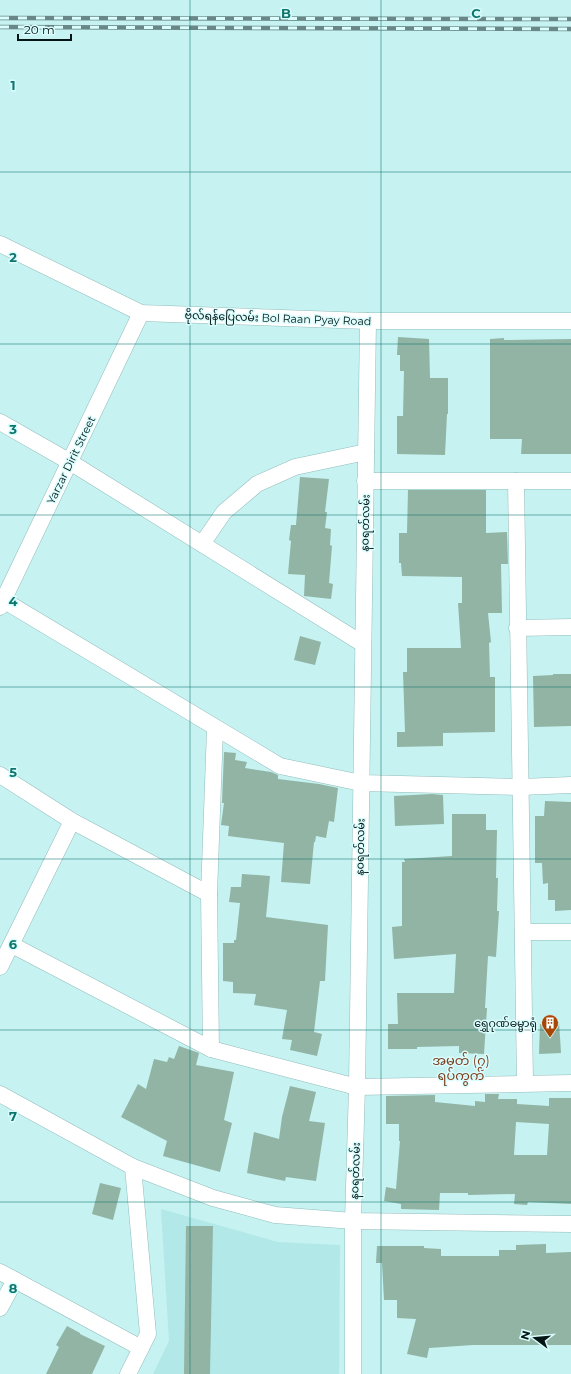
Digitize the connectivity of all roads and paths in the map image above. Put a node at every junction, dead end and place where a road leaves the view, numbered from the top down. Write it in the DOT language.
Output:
graph roads {
  1 [pos="0,244"];
  2 [pos="141,313"];
  3 [pos="368,321"];
  4 [pos="571,321"];
  5 [pos="0,422"];
  6 [pos="366,452"];
  7 [pos="70,462"];
  8 [pos="366,480"];
  9 [pos="571,480"];
  10 [pos="516,481"];
  11 [pos="202,544"];
  12 [pos="2,603"];
  13 [pos="571,627"];
  14 [pos="518,628"];
  15 [pos="363,644"];
  16 [pos="216,729"];
  17 [pos="0,775"];
  18 [pos="361,783"];
  19 [pos="571,785"];
  20 [pos="520,787"];
  21 [pos="72,821"];
  22 [pos="209,894"];
  23 [pos="523,932"];
  24 [pos="571,932"];
  25 [pos="12,944"];
  26 [pos="0,967"];
  27 [pos="211,1049"];
  28 [pos="525,1083"];
  29 [pos="571,1083"];
  30 [pos="357,1087"];
  31 [pos="0,1094"];
  32 [pos="133,1167"];
  33 [pos="353,1221"];
  34 [pos="571,1224"];
  35 [pos="0,1272"];
  36 [pos="15,1280"];
  37 [pos="0,1308"];
  38 [pos="141,1348"];
  39 [pos="128,1374"];
  40 [pos="353,1374"];
  1 -- 2 [label="street, ဗိုလ်ရန်ပြေလမ်း Bol Raan Pyay Road"];
  2 -- 3 [label="street, ဗိုလ်ရန်ပြေလမ်း Bol Raan Pyay Road"];
  2 -- 7 [label="street, Yarzar Dirit Street"];
  3 -- 4 [label="street, ဗိုလ်ရန်ပြေလမ်း Bol Raan Pyay Road"];
  3 -- 6 [label="street, နဝရတ်လမ်း"];
  5 -- 7 [label="street"];
  6 -- 8 [label="street, နဝရတ်လမ်း"];
  6 -- 11 [label="street"];
  7 -- 11 [label="street"];
  7 -- 12 [label="street, Yarzar Dirit Street"];
  8 -- 10 [label="street"];
  8 -- 15 [label="street, နဝရတ်လမ်း"];
  9 -- 10 [label="street"];
  10 -- 14 [label="street"];
  11 -- 15 [label="street"];
  12 -- 16 [label="street"];
  13 -- 14 [label="street"];
  14 -- 20 [label="street"];
  15 -- 18 [label="street, နဝရတ်လမ်း"];
  16 -- 18 [label="street"];
  16 -- 22 [label="street"];
  17 -- 21 [label="street"];
  18 -- 20 [label="street"];
  18 -- 30 [label="street, နဝရတ်လမ်း"];
  19 -- 20 [label="street"];
  20 -- 23 [label="street"];
  21 -- 22 [label="street"];
  21 -- 25 [label="street"];
  22 -- 27 [label="street"];
  23 -- 24 [label="street"];
  23 -- 28 [label="street"];
  25 -- 26 [label="street"];
  25 -- 27 [label="street"];
  27 -- 30 [label="street"];
  28 -- 29 [label="street"];
  28 -- 30 [label="street"];
  30 -- 33 [label="street, နဝရတ်လမ်း"];
  31 -- 32 [label="street"];
  32 -- 33 [label="street"];
  32 -- 38 [label="street"];
  33 -- 34 [label="street"];
  33 -- 40 [label="street, နဝရတ်လမ်း"];
  35 -- 36 [label="street"];
  36 -- 37 [label="street"];
  36 -- 38 [label="street"];
  38 -- 39 [label="street"];
}
